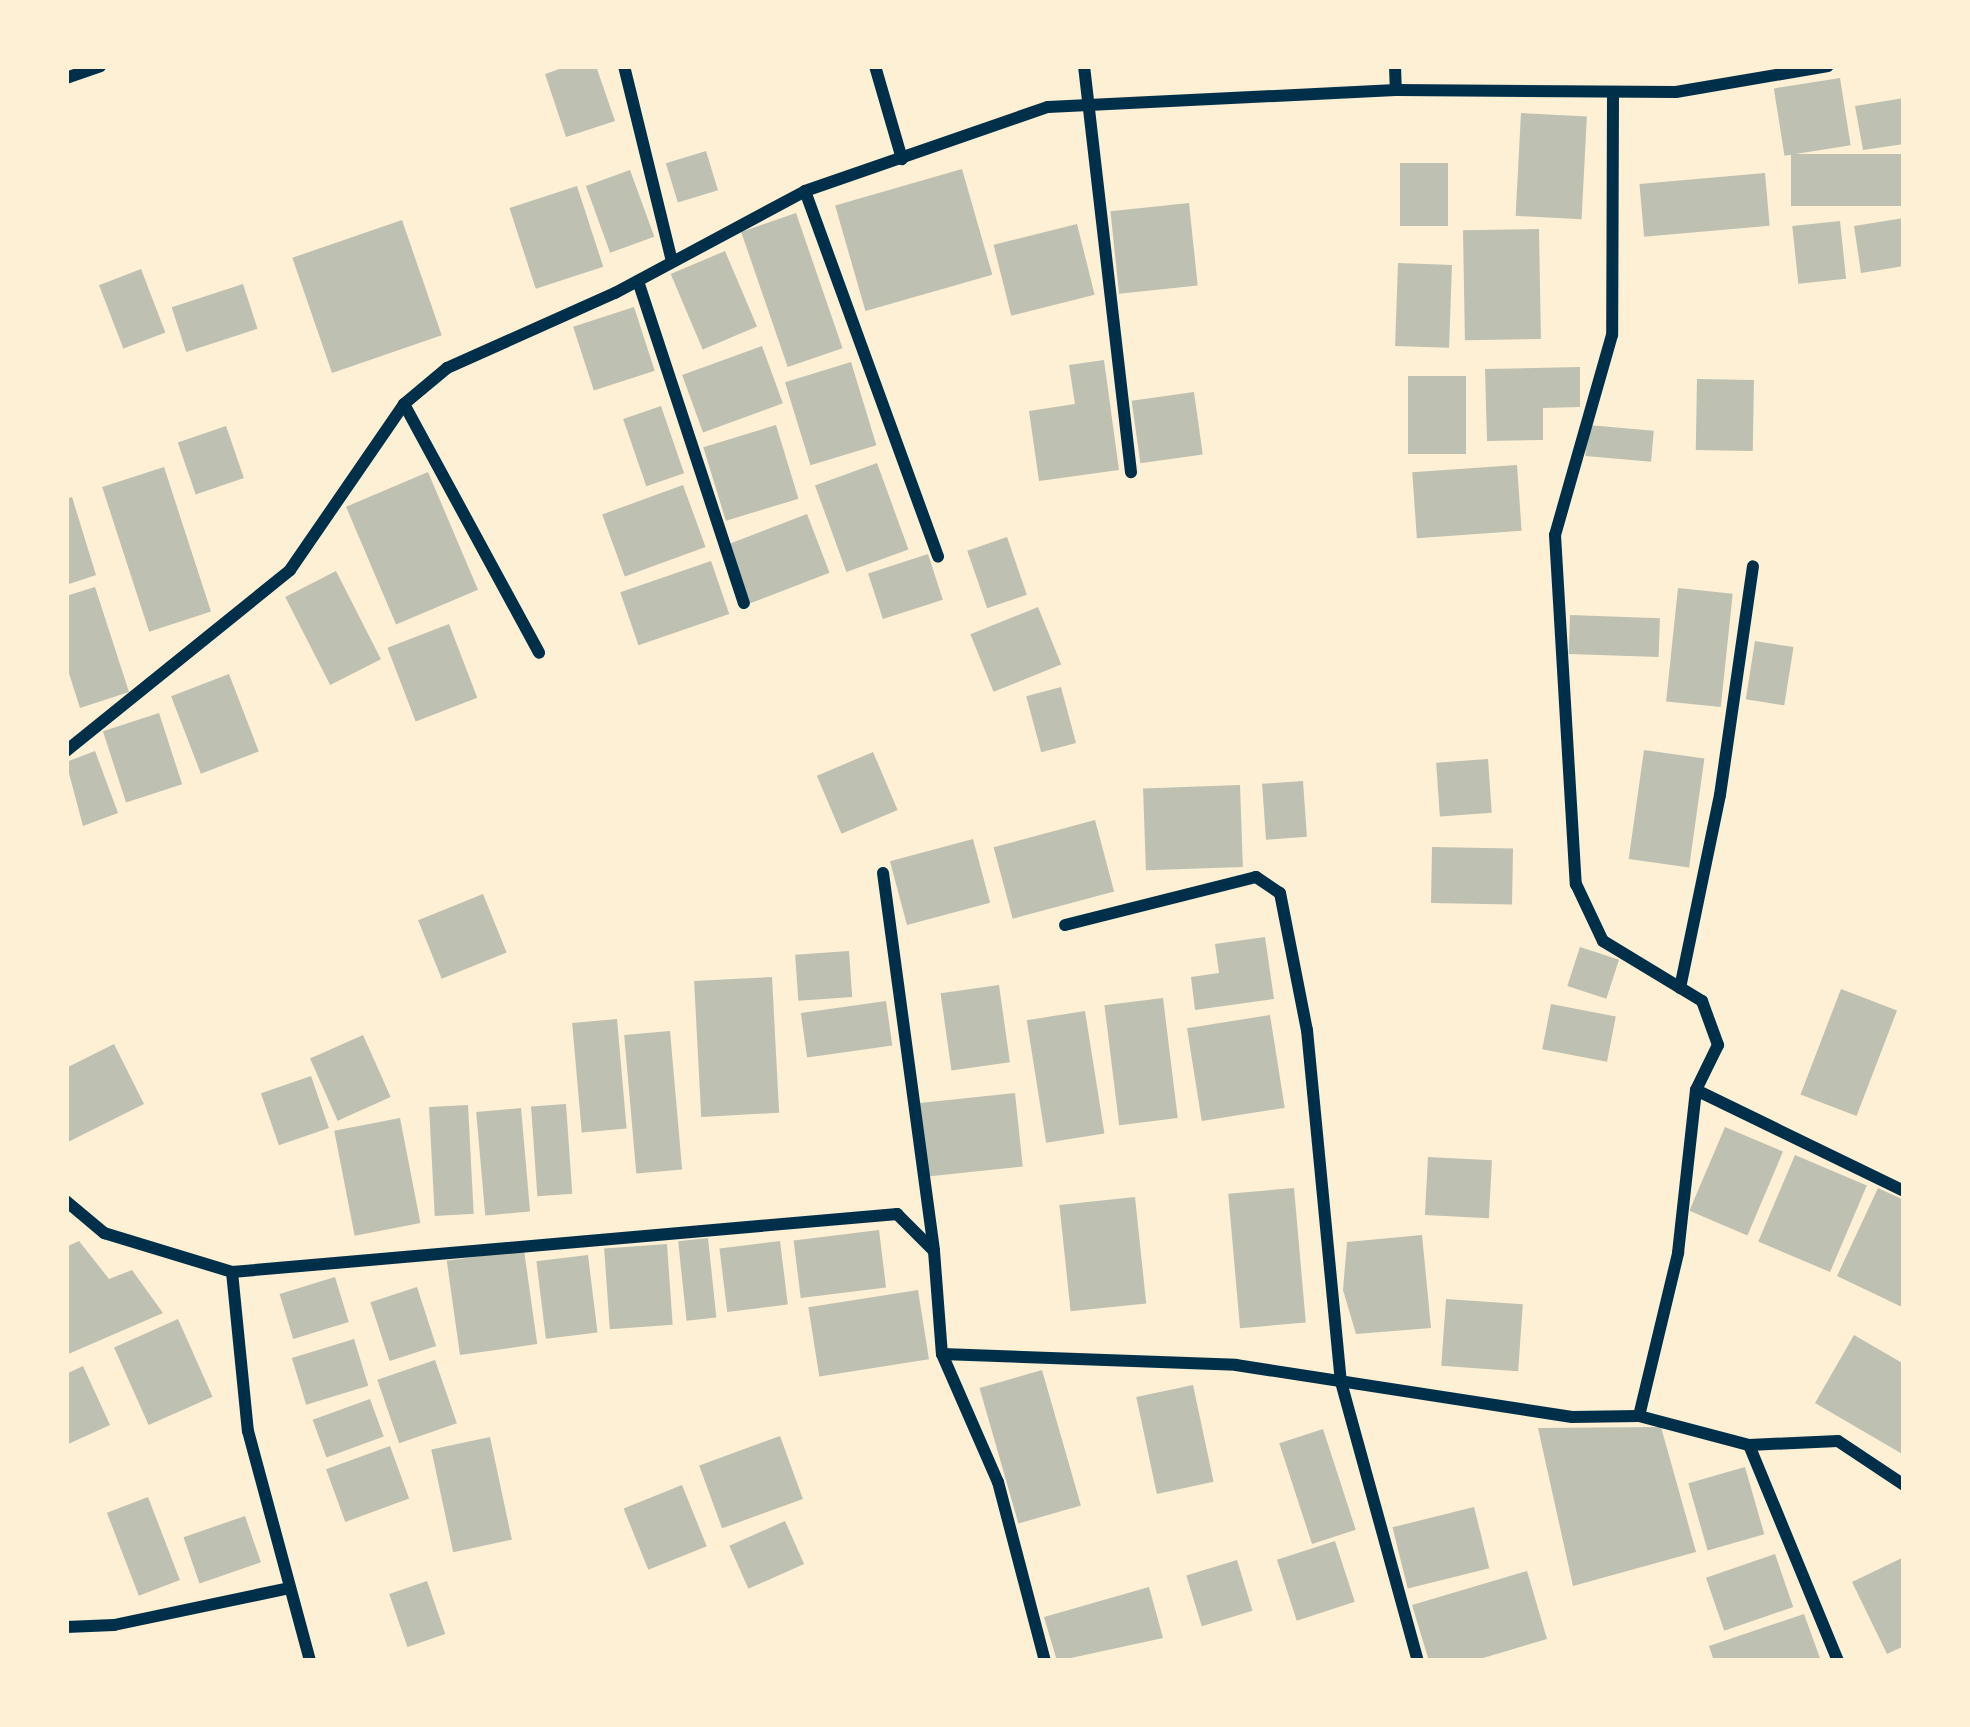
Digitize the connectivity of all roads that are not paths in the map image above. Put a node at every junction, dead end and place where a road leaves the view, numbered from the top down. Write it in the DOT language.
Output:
graph roads {
  1 [pos="100,66"];
  2 [pos="624,66"];
  3 [pos="875,66"];
  4 [pos="1084,66"];
  5 [pos="1395,66"];
  6 [pos="1828,66"];
  7 [pos="66,78"];
  8 [pos="1396,90"];
  9 [pos="1613,95"];
  10 [pos="1094,104"];
  11 [pos="902,159"];
  12 [pos="805,191"];
  13 [pos="672,261"];
  14 [pos="638,280"];
  15 [pos="404,404"];
  16 [pos="1131,472"];
  17 [pos="938,557"];
  18 [pos="1753,566"];
  19 [pos="744,603"];
  20 [pos="539,652"];
  21 [pos="66,751"];
  22 [pos="883,873"];
  23 [pos="1065,926"];
  24 [pos="1680,988"];
  25 [pos="1696,1090"];
  26 [pos="1904,1191"];
  27 [pos="66,1201"];
  28 [pos="934,1251"];
  29 [pos="232,1272"];
  30 [pos="941,1354"];
  31 [pos="1341,1382"];
  32 [pos="1639,1416"];
  33 [pos="1749,1445"];
  34 [pos="1904,1485"];
  35 [pos="289,1588"];
  36 [pos="66,1627"];
  37 [pos="310,1661"];
  38 [pos="1045,1661"];
  39 [pos="1418,1661"];
  40 [pos="1838,1661"];
  1 -- 7 [label="street"];
  2 -- 13 [label="street"];
  3 -- 11 [label="street"];
  4 -- 10 [label="street"];
  5 -- 8 [label="street"];
  6 -- 9 [label="street"];
  8 -- 9 [label="street"];
  8 -- 10 [label="street"];
  9 -- 24 [label="street"];
  10 -- 11 [label="street"];
  10 -- 16 [label="street"];
  11 -- 12 [label="street"];
  12 -- 13 [label="street"];
  12 -- 17 [label="street"];
  13 -- 14 [label="street"];
  14 -- 15 [label="street"];
  14 -- 19 [label="street"];
  15 -- 20 [label="street"];
  15 -- 21 [label="street"];
  18 -- 24 [label="street"];
  22 -- 28 [label="street"];
  23 -- 31 [label="street"];
  24 -- 25 [label="street"];
  25 -- 26 [label="street"];
  25 -- 32 [label="street"];
  27 -- 29 [label="street"];
  28 -- 29 [label="street"];
  28 -- 30 [label="street"];
  29 -- 35 [label="street"];
  30 -- 31 [label="street"];
  30 -- 38 [label="street"];
  31 -- 32 [label="street"];
  31 -- 39 [label="street"];
  32 -- 33 [label="street"];
  33 -- 34 [label="street"];
  33 -- 40 [label="street"];
  35 -- 36 [label="street"];
  35 -- 37 [label="street"];
}
